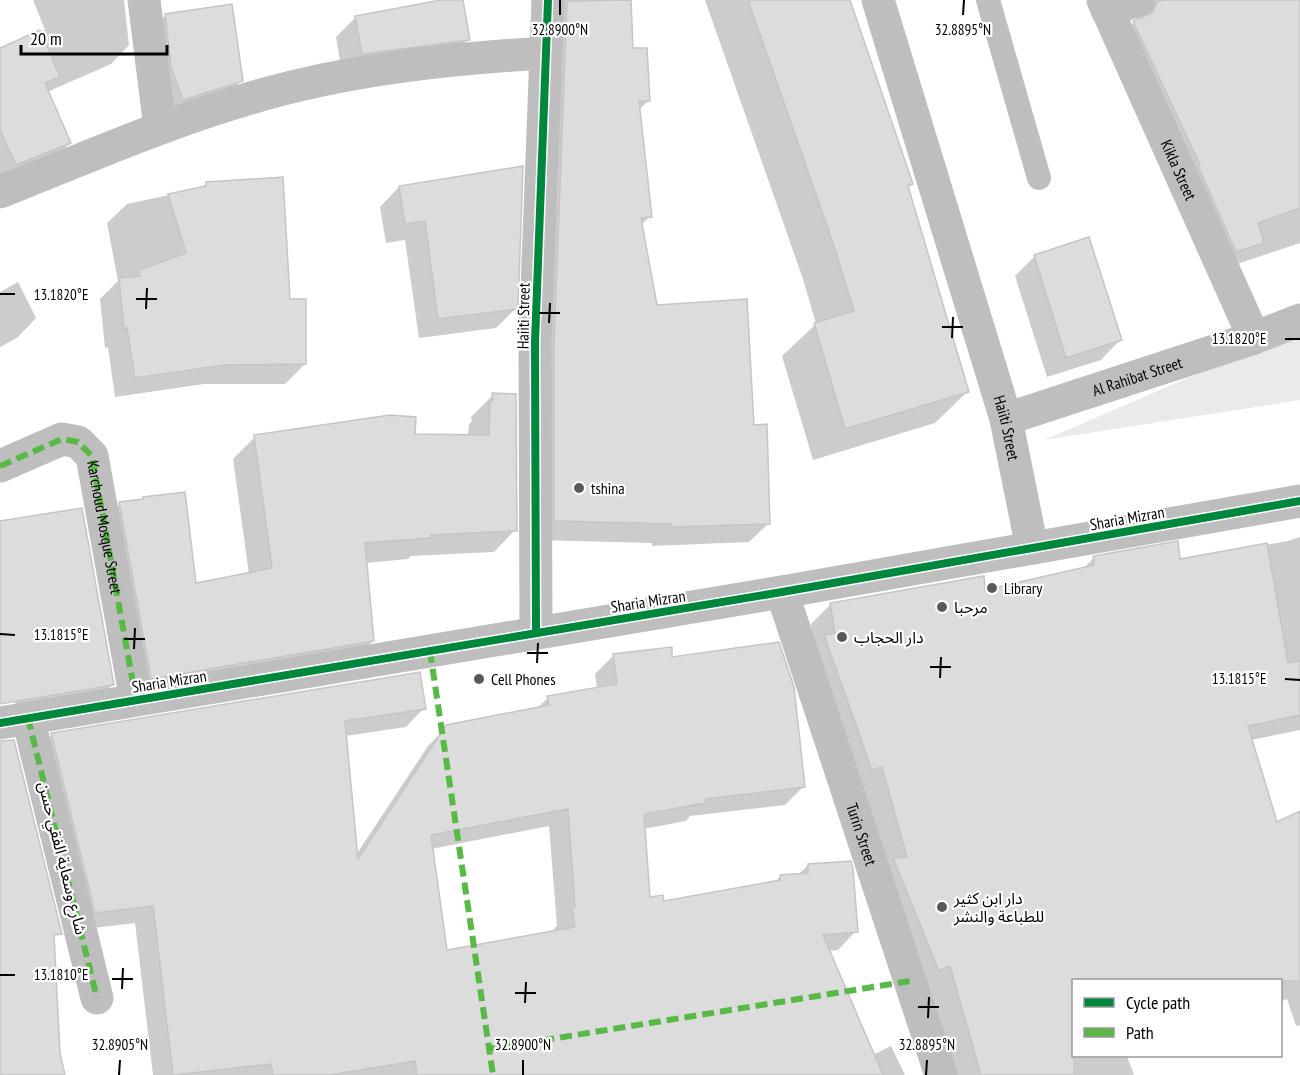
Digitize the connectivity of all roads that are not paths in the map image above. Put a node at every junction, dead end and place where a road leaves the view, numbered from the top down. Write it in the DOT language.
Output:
graph roads {
  1 [pos="144,0"];
  2 [pos="548,0"];
  3 [pos="878,0"];
  4 [pos="988,0"];
  5 [pos="1139,0"];
  6 [pos="1105,5"];
  7 [pos="545,53"];
  8 [pos="159,128"];
  9 [pos="1039,178"];
  10 [pos="0,192"];
  11 [pos="1300,320"];
  12 [pos="1254,338"];
  13 [pos="1006,419"];
  14 [pos="0,466"];
  15 [pos="1300,501"];
  16 [pos="1032,548"];
  17 [pos="782,592"];
  18 [pos="536,633"];
  19 [pos="136,700"];
  20 [pos="14,721"];
  21 [pos="97,998"];
  22 [pos="941,1075"];
  1 -- 8 [label="street"];
  2 -- 7 [label="street, Haiiti Street"];
  3 -- 13 [label="street, Haiiti Street"];
  4 -- 9 [label="lane"];
  5 -- 6 [label="street"];
  6 -- 12 [label="street, Kikla Street"];
  7 -- 8 [label="street"];
  7 -- 18 [label="street, Haiiti Street"];
  8 -- 10 [label="street"];
  11 -- 12 [label="street, Al Rahibat Street"];
  12 -- 13 [label="street, Al Rahibat Street"];
  13 -- 16 [label="street, Haiiti Street"];
  14 -- 19 [label="street, Karchoud Mosque Street"];
  15 -- 16 [label="street, Sharia Mizran"];
  16 -- 17 [label="street, Sharia Mizran"];
  17 -- 18 [label="street, Sharia Mizran"];
  17 -- 22 [label="street, Turin Street"];
  18 -- 19 [label="street, Sharia Mizran"];
  19 -- 20 [label="street, Sharia Mizran"];
  20 -- 21 [label="street, شارع وسعاية الفقي حسن"];
}
